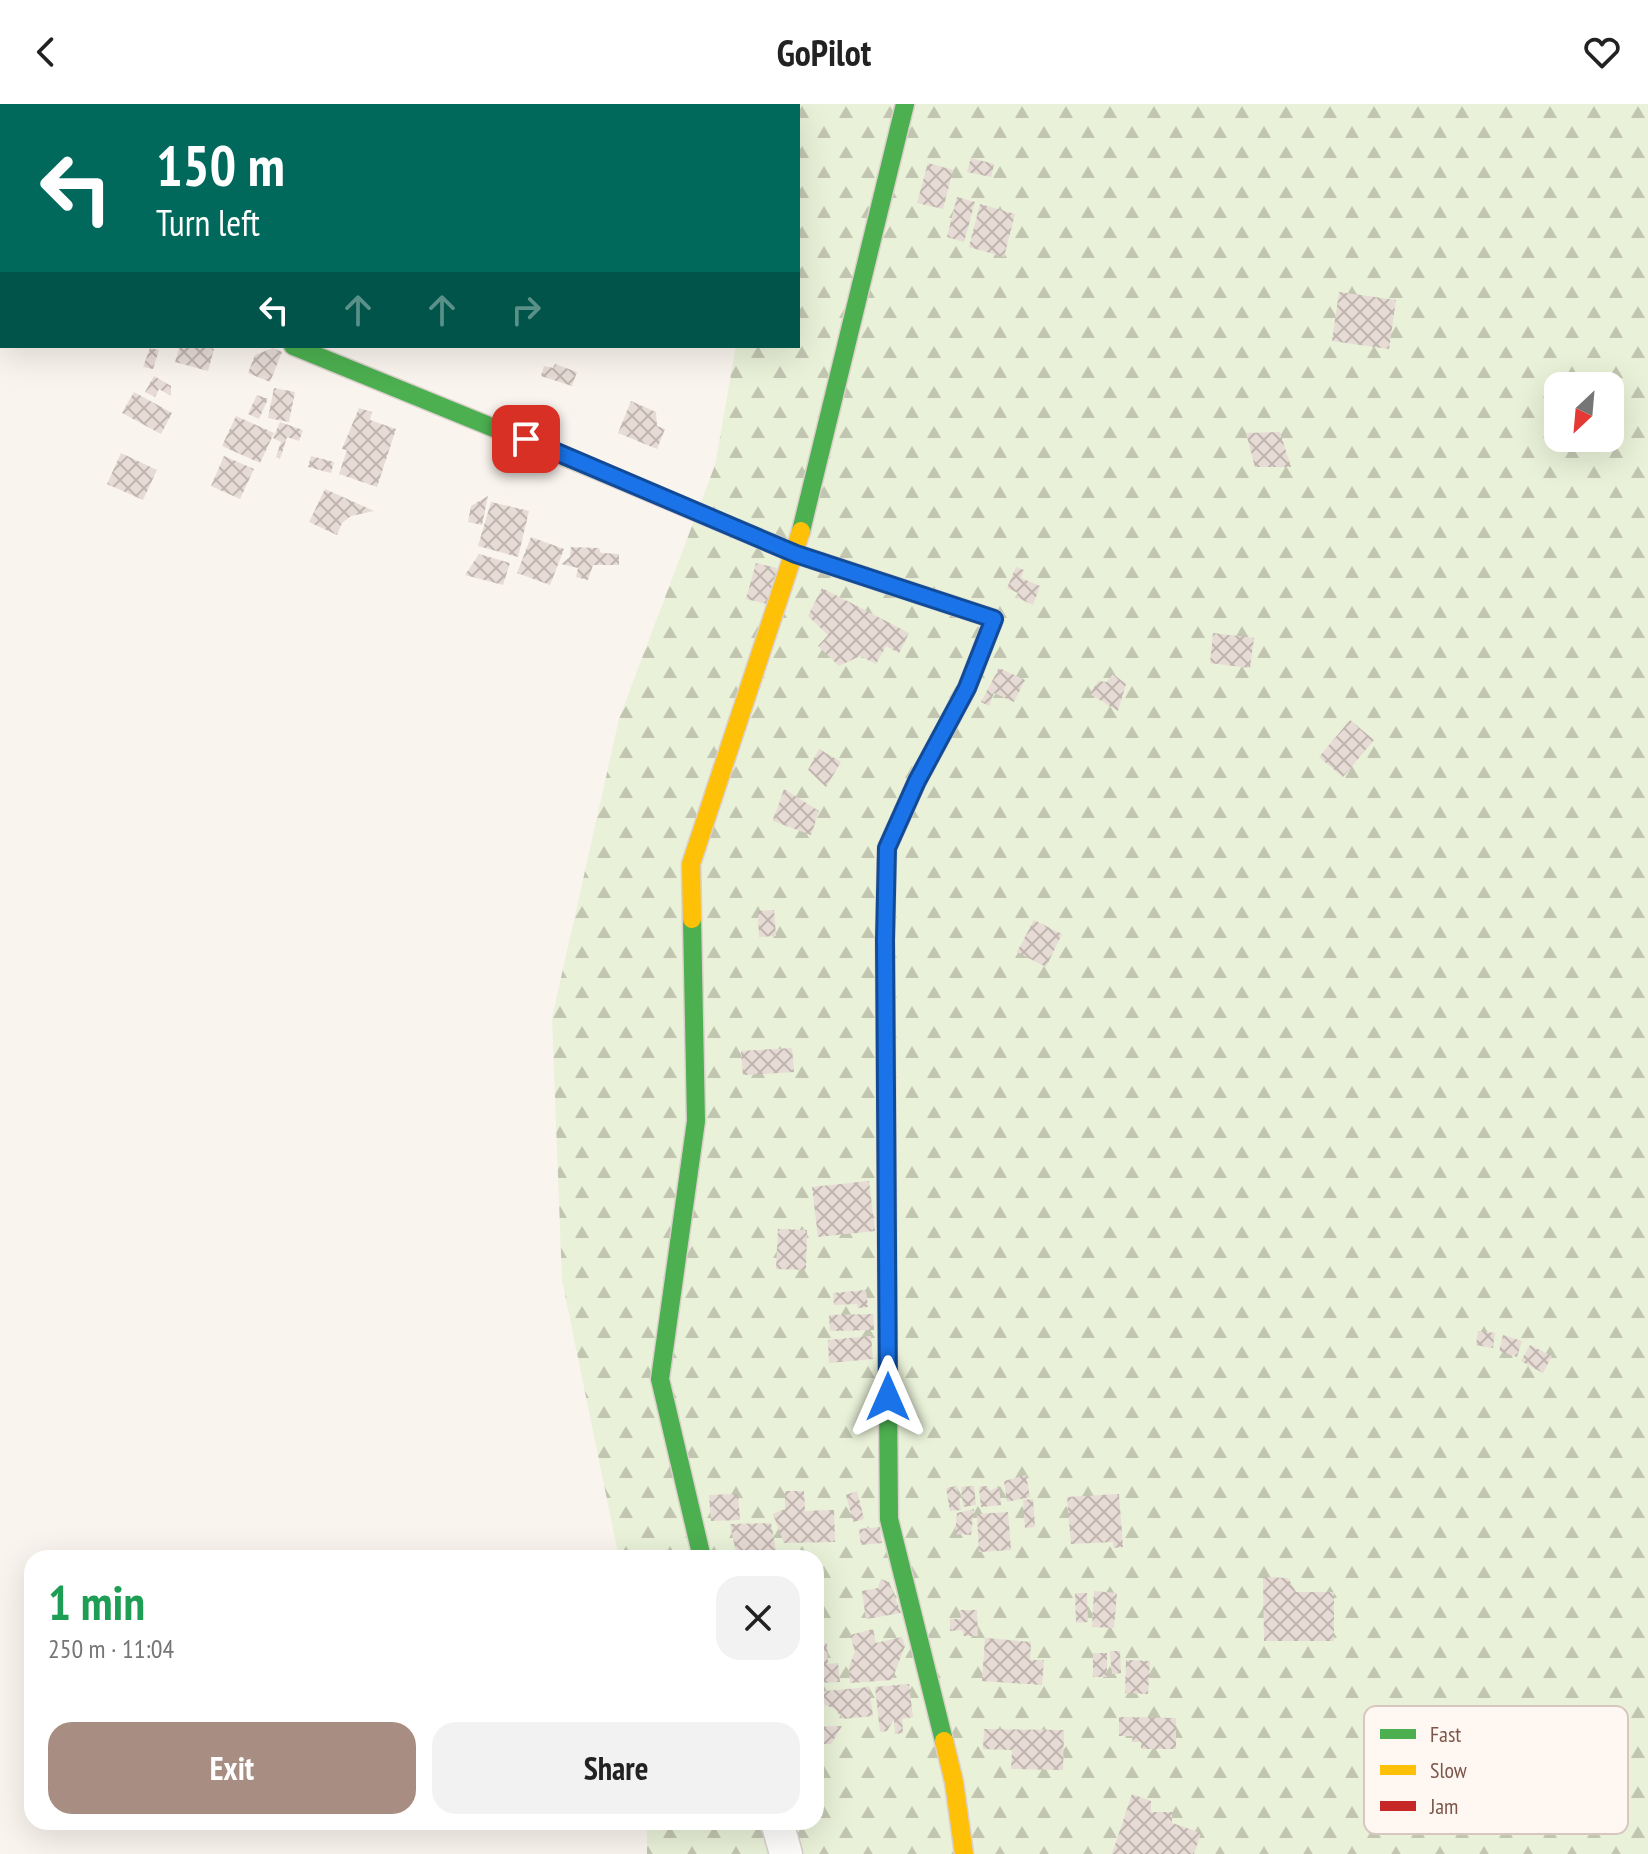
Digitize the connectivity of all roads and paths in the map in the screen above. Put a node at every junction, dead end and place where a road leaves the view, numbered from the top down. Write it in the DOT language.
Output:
graph roads {
  1 [pos="905,104"];
  2 [pos="298,348"];
  3 [pos="796,554"];
  4 [pos="700,1550"];
  5 [pos="779,1830"];
  6 [pos="786,1854"];
  7 [pos="964,1854"];
  1 -- 3 [label="street"];
  2 -- 3 [label="street"];
  3 -- 4 [label="street"];
  3 -- 7 [label="street"];
  5 -- 6 [label="street"];
}
